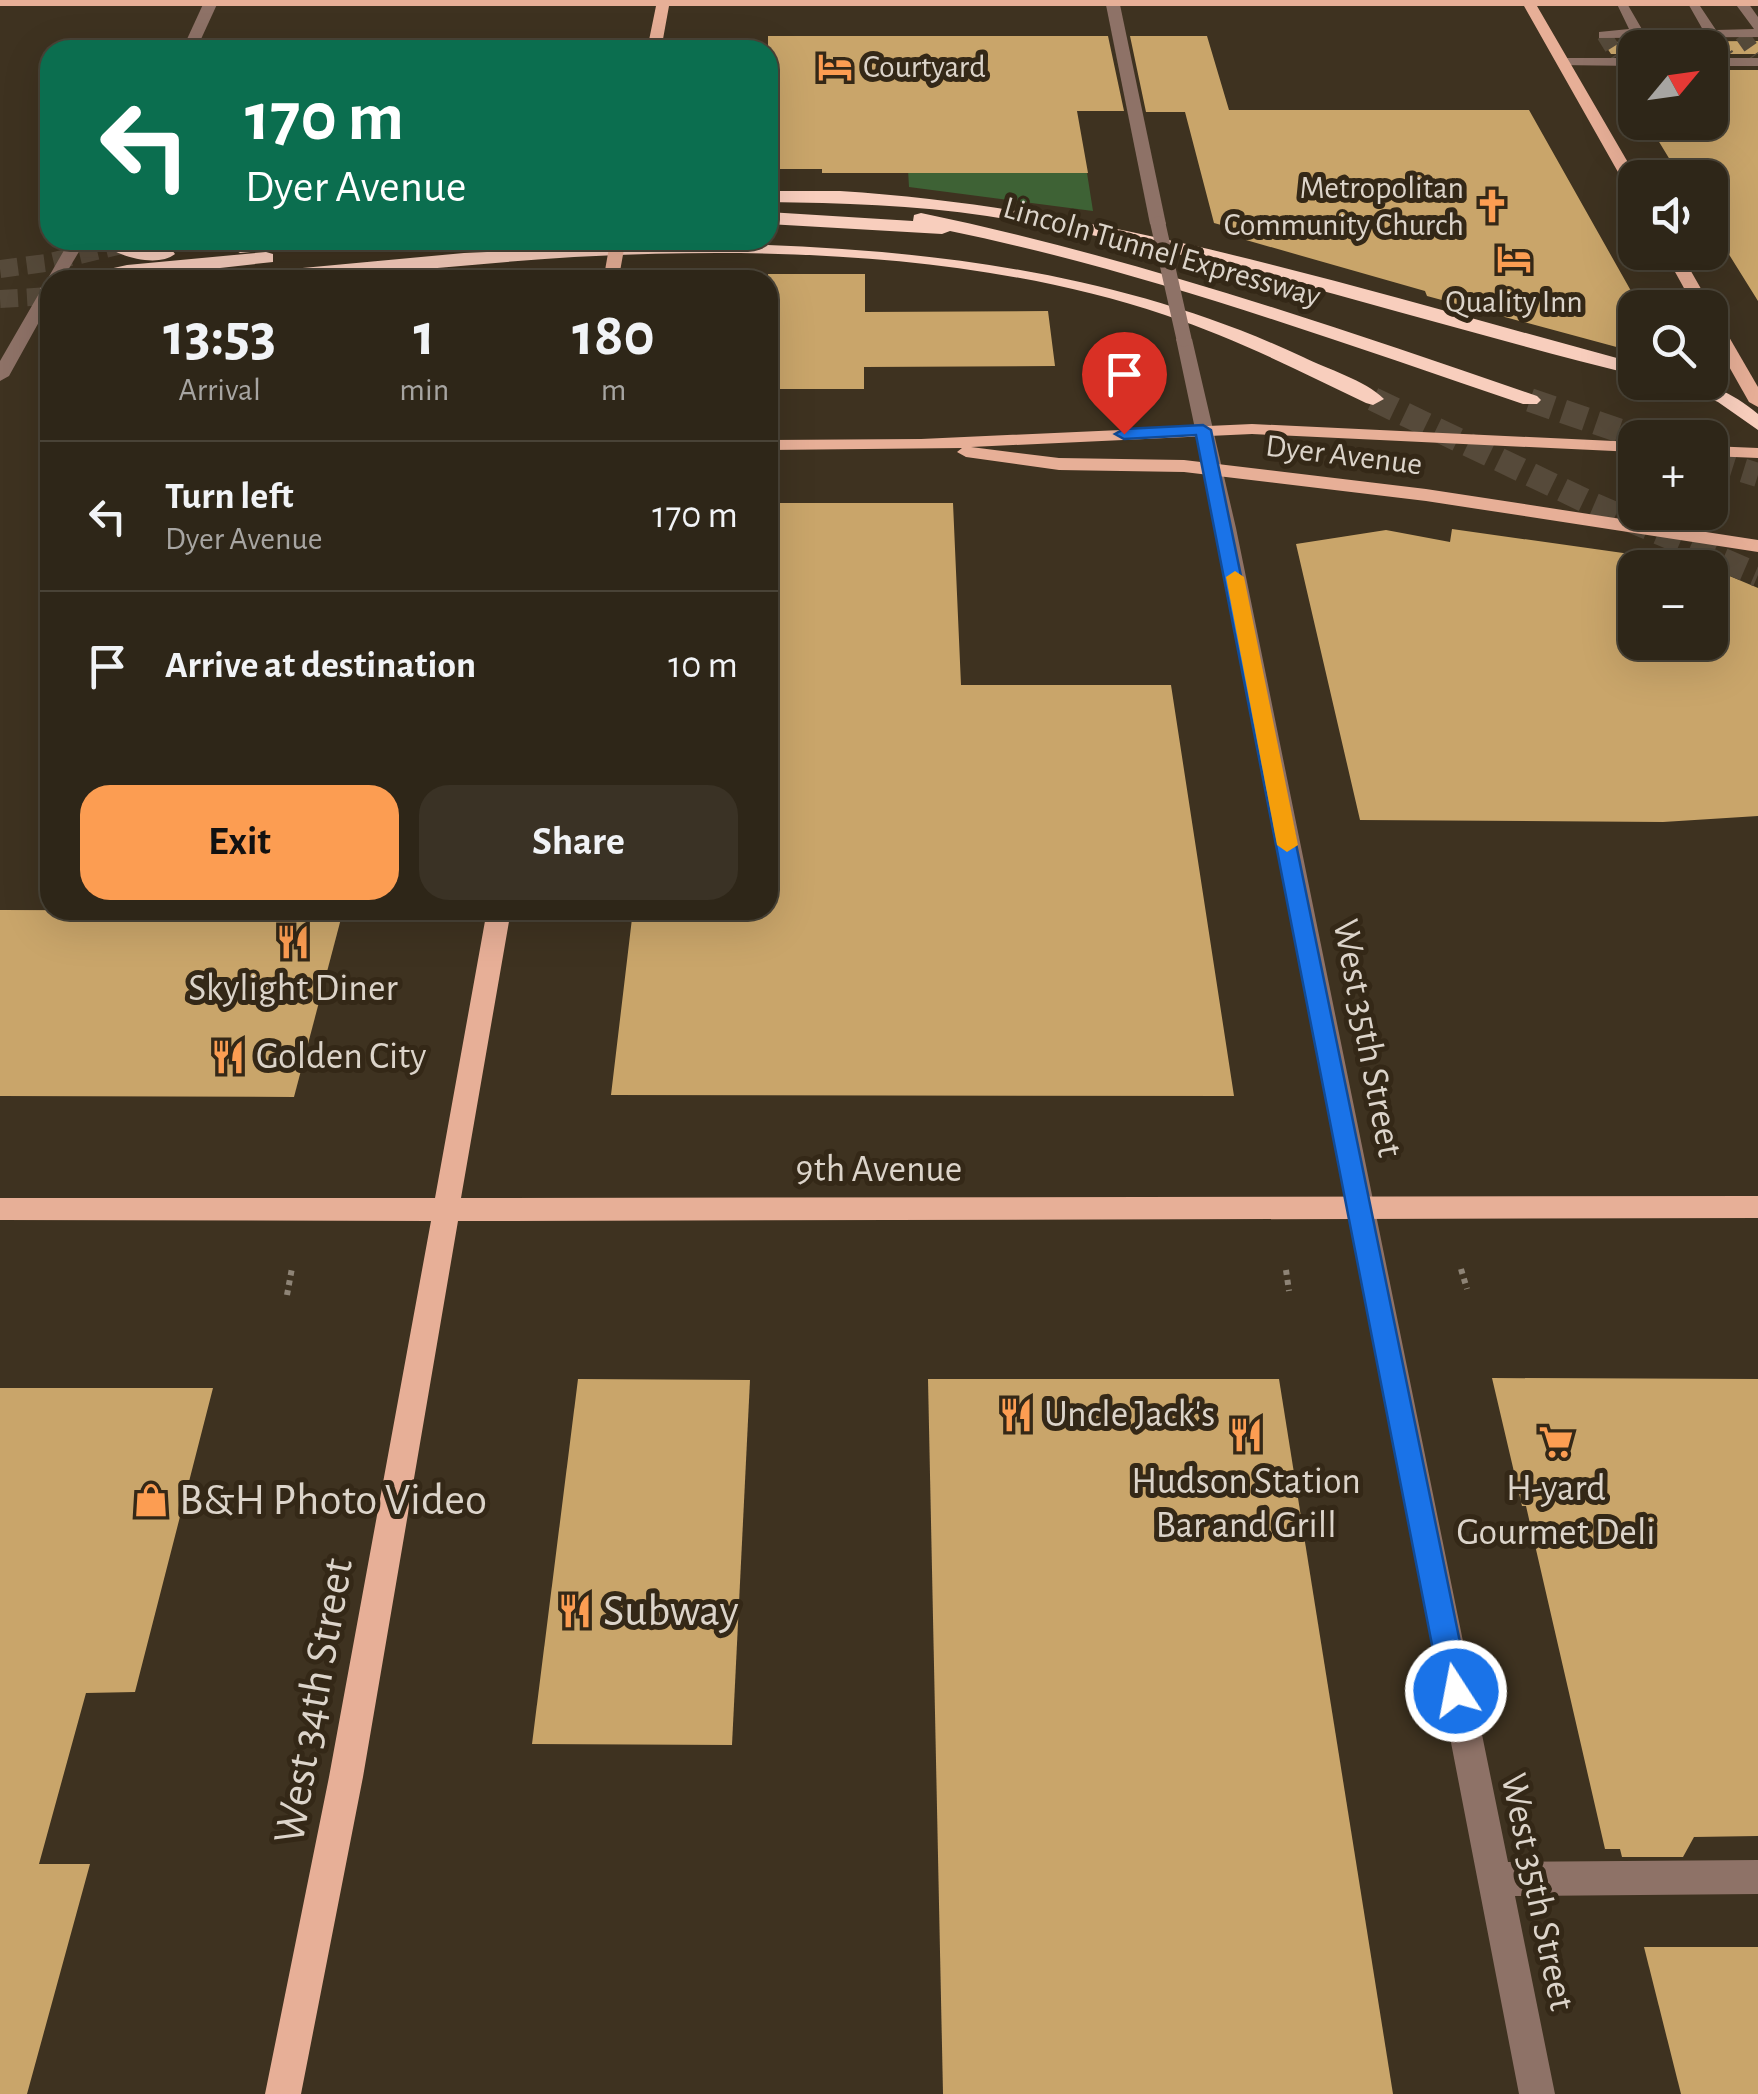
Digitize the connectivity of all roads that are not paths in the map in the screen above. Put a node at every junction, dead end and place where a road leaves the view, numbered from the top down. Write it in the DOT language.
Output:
graph roads {
  1 [pos="212,1"];
  2 [pos="663,1"];
  3 [pos="1112,1"];
  4 [pos="1528,1"];
  5 [pos="0,2"];
  6 [pos="1620,2"];
  7 [pos="1691,2"];
  8 [pos="1741,2"];
  9 [pos="1758,2"];
  10 [pos="1758,29"];
  11 [pos="1637,30"];
  12 [pos="1710,30"];
  13 [pos="1728,34"];
  14 [pos="1604,35"];
  15 [pos="1618,35"];
  16 [pos="194,40"];
  17 [pos="656,40"];
  18 [pos="1758,58"];
  19 [pos="1728,59"];
  20 [pos="1618,60"];
  21 [pos="1563,62"];
  22 [pos="1619,160"];
  23 [pos="778,200"];
  24 [pos="778,201"];
  25 [pos="778,219"];
  26 [pos="975,229"];
  27 [pos="778,232"];
  28 [pos="128,250"];
  29 [pos="208,250"];
  30 [pos="350,250"];
  31 [pos="706,250"];
  32 [pos="778,250"];
  33 [pos="939,259"];
  34 [pos="142,270"];
  35 [pos="366,270"];
  36 [pos="40,306"];
  37 [pos="1728,350"];
  38 [pos="1618,364"];
  39 [pos="0,376"];
  40 [pos="1373,399"];
  41 [pos="1530,400"];
  42 [pos="1728,400"];
  43 [pos="1758,402"];
  44 [pos="1758,424"];
  45 [pos="1203,430"];
  46 [pos="922,444"];
  47 [pos="778,445"];
  48 [pos="1618,446"];
  49 [pos="1728,452"];
  50 [pos="1758,453"];
  51 [pos="1212,469"];
  52 [pos="1758,546"];
  53 [pos="497,920"];
  54 [pos="1359,1204"];
  55 [pos="1758,1207"];
  56 [pos="0,1208"];
  57 [pos="446,1209"];
  58 [pos="1758,1876"];
  59 [pos="1493,1879"];
  60 [pos="284,2094"];
  61 [pos="1537,2094"];
  1 -- 2 [label="main road"];
  1 -- 5 [label="main road"];
  1 -- 16 [label="street"];
  2 -- 3 [label="main road"];
  2 -- 17 [label="main road"];
  3 -- 4 [label="main road"];
  3 -- 45 [label="street, West 35th Street, bridge"];
  4 -- 6 [label="main road"];
  4 -- 21 [label="main road"];
  6 -- 7 [label="main road"];
  6 -- 11 [label="street"];
  7 -- 8 [label="main road"];
  7 -- 12 [label="street"];
  8 -- 9 [label="main road"];
  8 -- 10 [label="street"];
  10 -- 13 [label="street"];
  14 -- 15 [label="street"];
  18 -- 19 [label="street"];
  20 -- 21 [label="street"];
  21 -- 22 [label="main road"];
  23 -- 38 [label="highway"];
  24 -- 26 [label="highway, Lincoln Tunnel Expressway"];
  25 -- 26 [label="highway"];
  26 -- 41 [label="highway, Lincoln Tunnel Expressway"];
  27 -- 33 [label="highway"];
  28 -- 29 [label="highway"];
  30 -- 34 [label="highway"];
  31 -- 35 [label="highway, Lincoln Tunnel Expressway"];
  32 -- 33 [label="highway, Lincoln Tunnel Expressway"];
  33 -- 40 [label="highway, Lincoln Tunnel Expressway"];
  36 -- 39 [label="street"];
  37 -- 43 [label="main road"];
  42 -- 44 [label="highway"];
  45 -- 46 [label="main road, Dyer Avenue"];
  45 -- 48 [label="main road, Dyer Avenue"];
  45 -- 51 [label="street, West 35th Street"];
  46 -- 47 [label="main road, Dyer Avenue"];
  46 -- 51 [label="main road, Dyer Avenue"];
  49 -- 50 [label="main road"];
  51 -- 52 [label="main road, Dyer Avenue"];
  51 -- 54 [label="street, West 35th Street"];
  53 -- 57 [label="main road, West 34th Street"];
  54 -- 55 [label="main road, 9th Avenue"];
  54 -- 57 [label="main road, 9th Avenue"];
  54 -- 59 [label="street, West 35th Street"];
  56 -- 57 [label="main road, 9th Avenue"];
  57 -- 60 [label="main road, West 34th Street"];
  58 -- 59 [label="street"];
  59 -- 61 [label="street, West 35th Street"];
}
